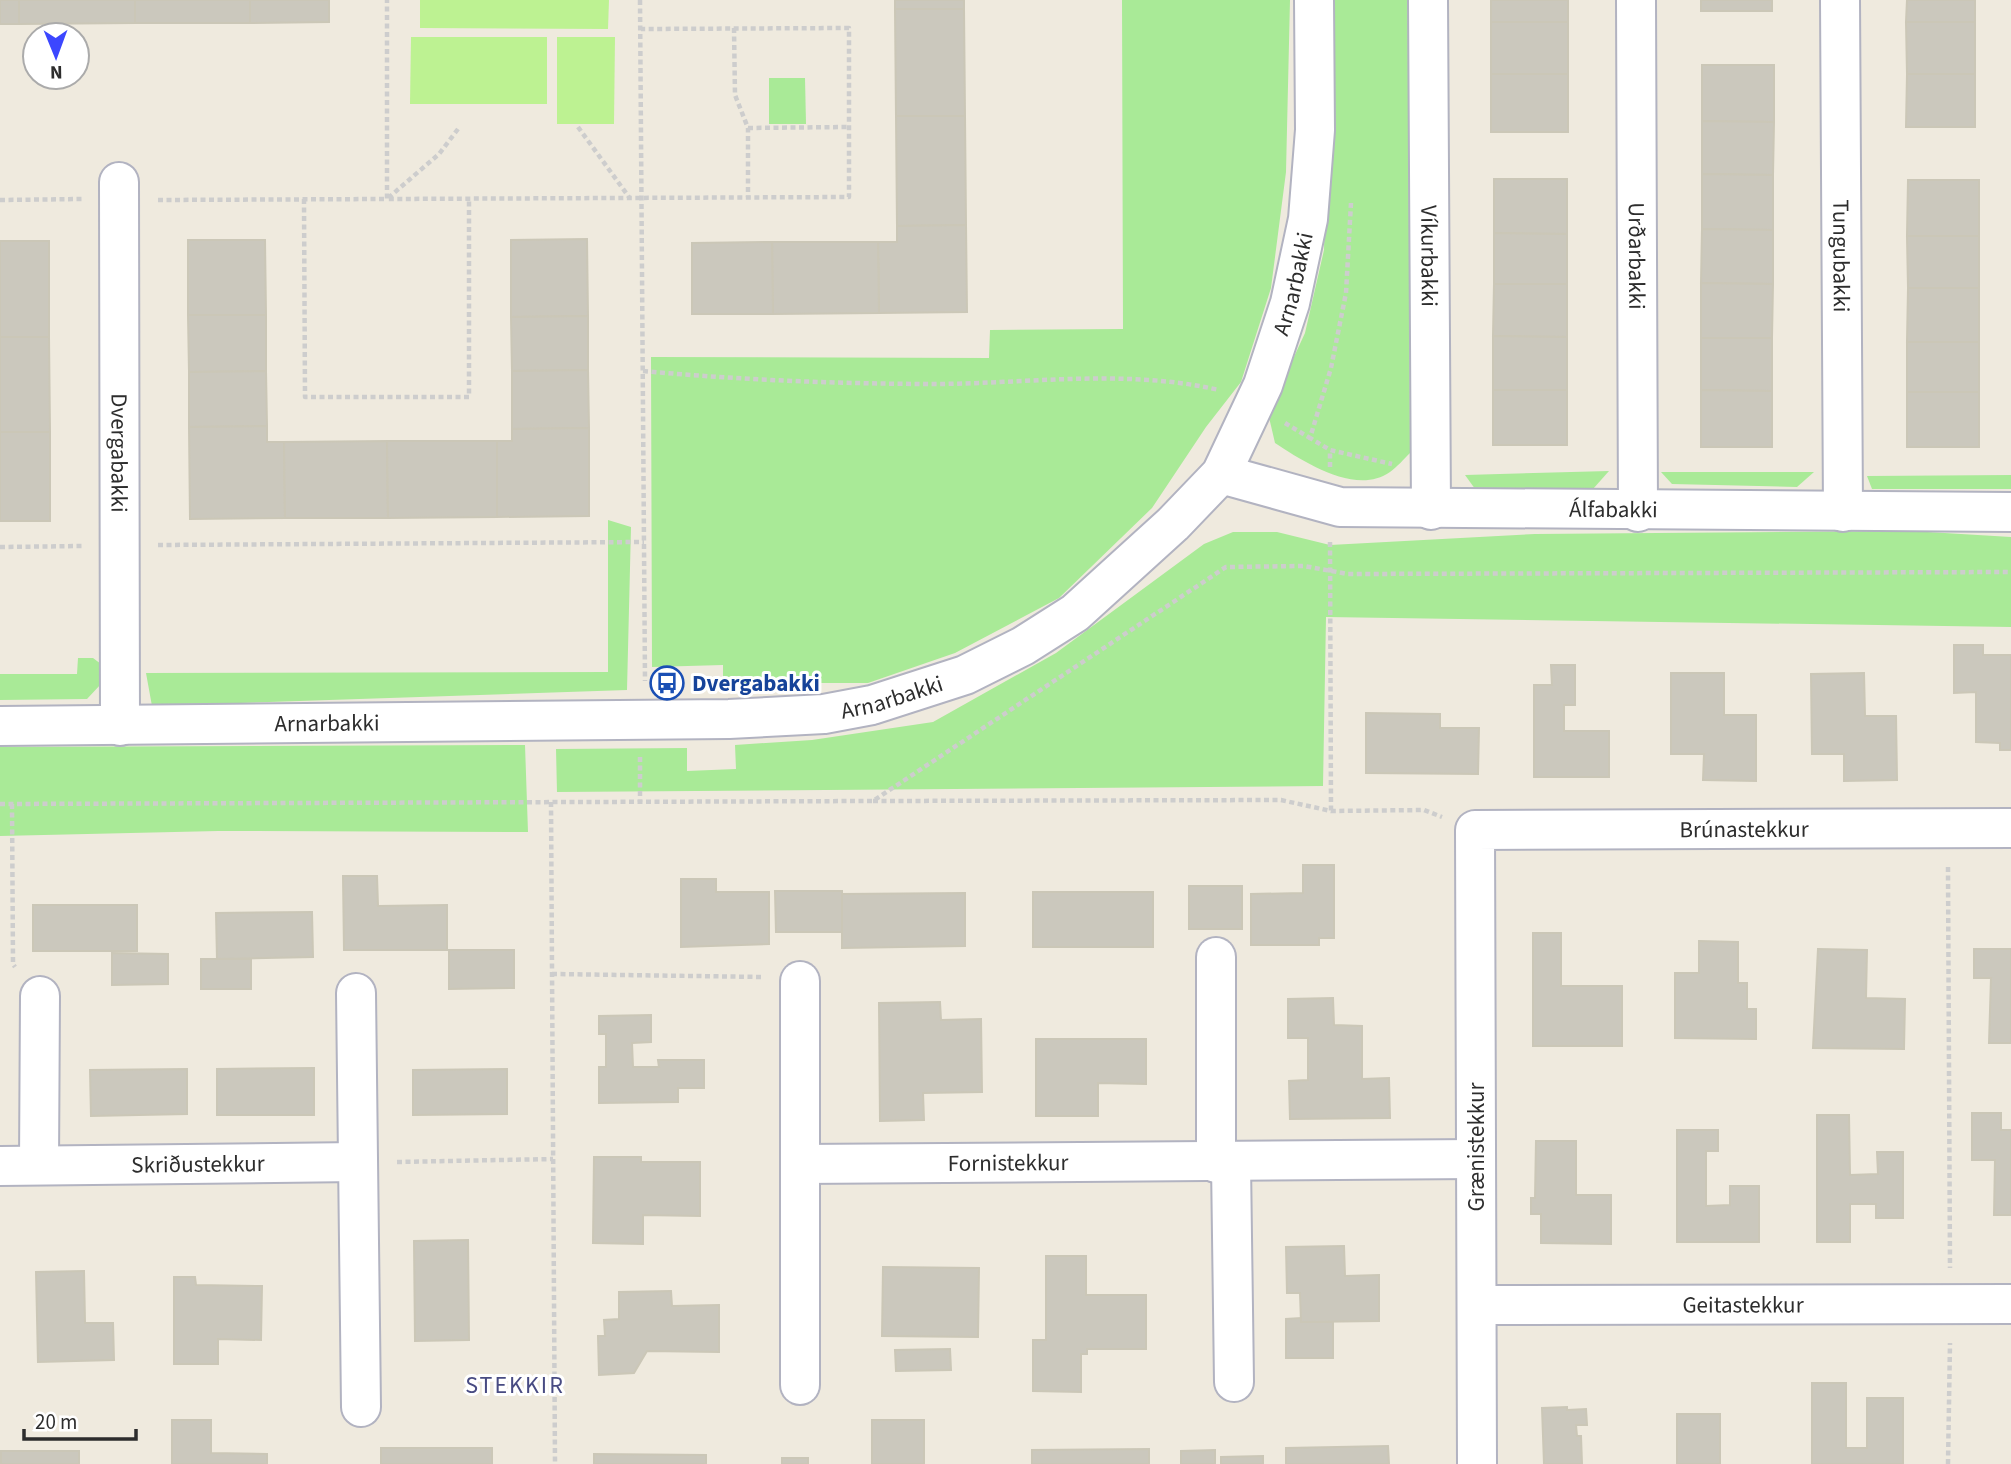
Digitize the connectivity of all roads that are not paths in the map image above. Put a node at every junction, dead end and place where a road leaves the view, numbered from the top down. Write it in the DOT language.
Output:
graph roads {
  1 [pos="1314,0"];
  2 [pos="1428,0"];
  3 [pos="1636,0"];
  4 [pos="1840,0"];
  5 [pos="108,190"];
  6 [pos="1221,474"];
  7 [pos="1431,510"];
  8 [pos="1638,512"];
  9 [pos="1843,512"];
  10 [pos="2011,512"];
  11 [pos="0,726"];
  12 [pos="120,726"];
  13 [pos="2011,828"];
  14 [pos="1475,830"];
  15 [pos="1216,957"];
  16 [pos="800,981"];
  17 [pos="356,993"];
  18 [pos="40,996"];
  19 [pos="1476,1159"];
  20 [pos="358,1162"];
  21 [pos="1223,1163"];
  22 [pos="800,1164"];
  23 [pos="39,1165"];
  24 [pos="0,1166"];
  25 [pos="2011,1304"];
  26 [pos="1477,1305"];
  27 [pos="1234,1382"];
  28 [pos="800,1385"];
  29 [pos="361,1407"];
  30 [pos="1477,1464"];
  1 -- 6 [label="street, Arnarbakki"];
  2 -- 7 [label="street, Víkurbakki"];
  3 -- 8 [label="street, Urðarbakki"];
  4 -- 9 [label="street, Tungubakki"];
  5 -- 12 [label="street, Dvergabakki"];
  6 -- 7 [label="street, Álfabakki"];
  6 -- 12 [label="street, Arnarbakki"];
  7 -- 8 [label="street, Álfabakki"];
  8 -- 9 [label="street, Álfabakki"];
  9 -- 10 [label="street, Álfabakki"];
  11 -- 12 [label="street, Arnarbakki"];
  13 -- 14 [label="street, Brúnastekkur"];
  14 -- 19 [label="street, Grænistekkur"];
  15 -- 21 [label="street"];
  16 -- 22 [label="street"];
  17 -- 20 [label="street"];
  18 -- 23 [label="street"];
  19 -- 21 [label="street, Fornistekkur"];
  19 -- 26 [label="street, Grænistekkur"];
  20 -- 23 [label="street, Skriðustekkur"];
  20 -- 29 [label="street"];
  21 -- 22 [label="street, Fornistekkur"];
  21 -- 27 [label="street"];
  22 -- 28 [label="street"];
  23 -- 24 [label="street, Skriðustekkur"];
  25 -- 26 [label="street, Geitastekkur"];
  26 -- 30 [label="street, Grænistekkur"];
}
